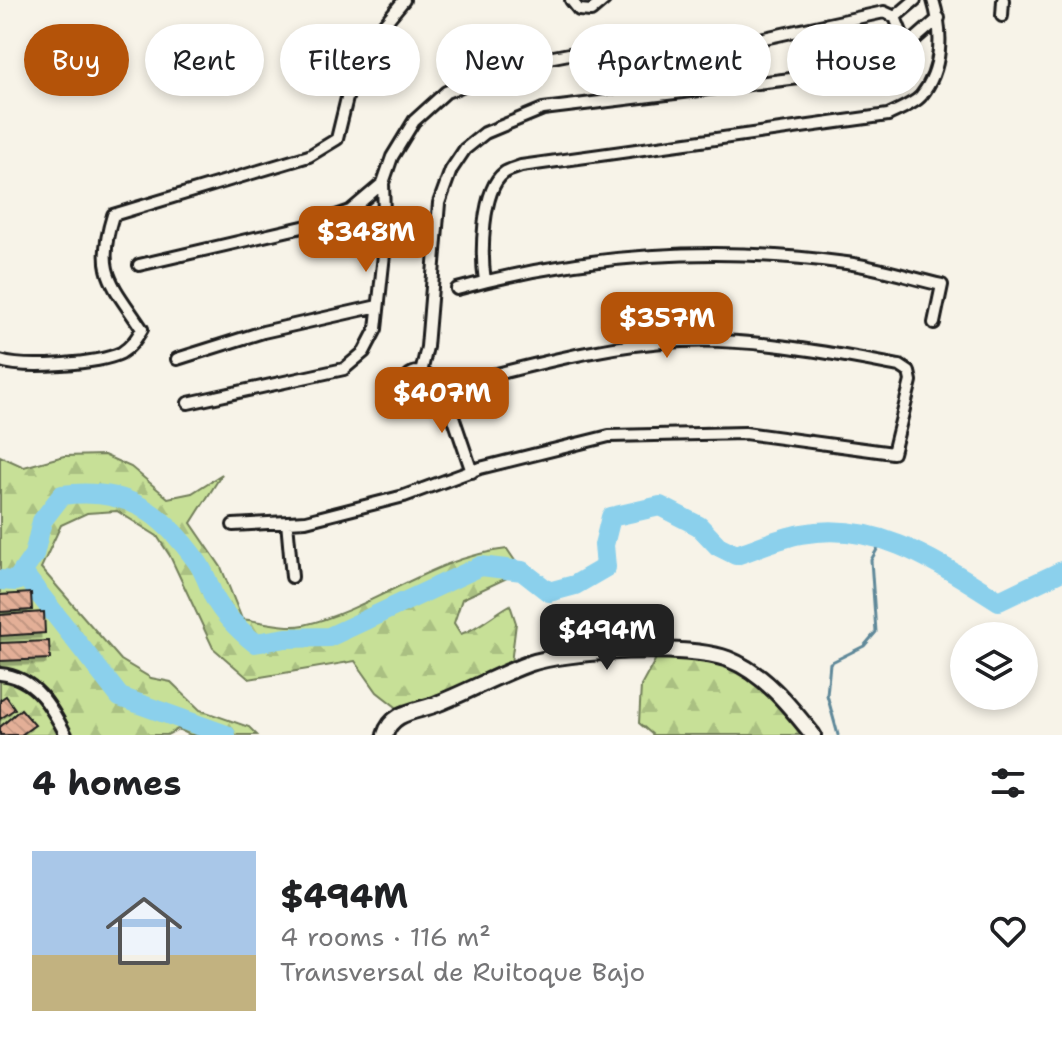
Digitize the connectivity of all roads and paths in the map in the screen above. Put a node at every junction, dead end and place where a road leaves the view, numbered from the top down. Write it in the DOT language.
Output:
graph roads {
  1 [pos="404,0"];
  2 [pos="571,0"];
  3 [pos="604,0"];
  4 [pos="915,0"];
  5 [pos="933,0"];
  6 [pos="1003,0"];
  7 [pos="1002,16"];
  8 [pos="895,17"];
  9 [pos="939,18"];
  10 [pos="898,24"];
  11 [pos="925,29"];
  12 [pos="787,79"];
  13 [pos="383,183"];
  14 [pos="139,265"];
  15 [pos="485,281"];
  16 [pos="457,289"];
  17 [pos="378,306"];
  18 [pos="934,323"];
  19 [pos="177,359"];
  20 [pos="0,361"];
  21 [pos="421,373"];
  22 [pos="443,387"];
  23 [pos="432,390"];
  24 [pos="188,403"];
  25 [pos="472,472"];
  26 [pos="287,522"];
  27 [pos="233,525"];
  28 [pos="292,577"];
  29 [pos="0,674"];
  30 [pos="66,735"];
  31 [pos="385,735"];
  32 [pos="813,735"];
  1 -- 20 [label="street"];
  2 -- 3 [label="street"];
  4 -- 8 [label="street"];
  5 -- 9 [label="street"];
  6 -- 7 [label="street"];
  8 -- 10 [label="street"];
  8 -- 13 [label="street"];
  9 -- 11 [label="street"];
  9 -- 15 [label="street"];
  12 -- 21 [label="street"];
  13 -- 14 [label="street"];
  13 -- 17 [label="street"];
  15 -- 16 [label="street"];
  15 -- 18 [label="street"];
  17 -- 19 [label="street"];
  17 -- 24 [label="street"];
  21 -- 23 [label="street"];
  21 -- 23 [label="street"];
  22 -- 23 [label="street"];
  22 -- 25 [label="street"];
  22 -- 25 [label="street"];
  25 -- 26 [label="street"];
  26 -- 27 [label="street"];
  26 -- 28 [label="street"];
  29 -- 30 [label="street"];
  31 -- 32 [label="street"];
}
